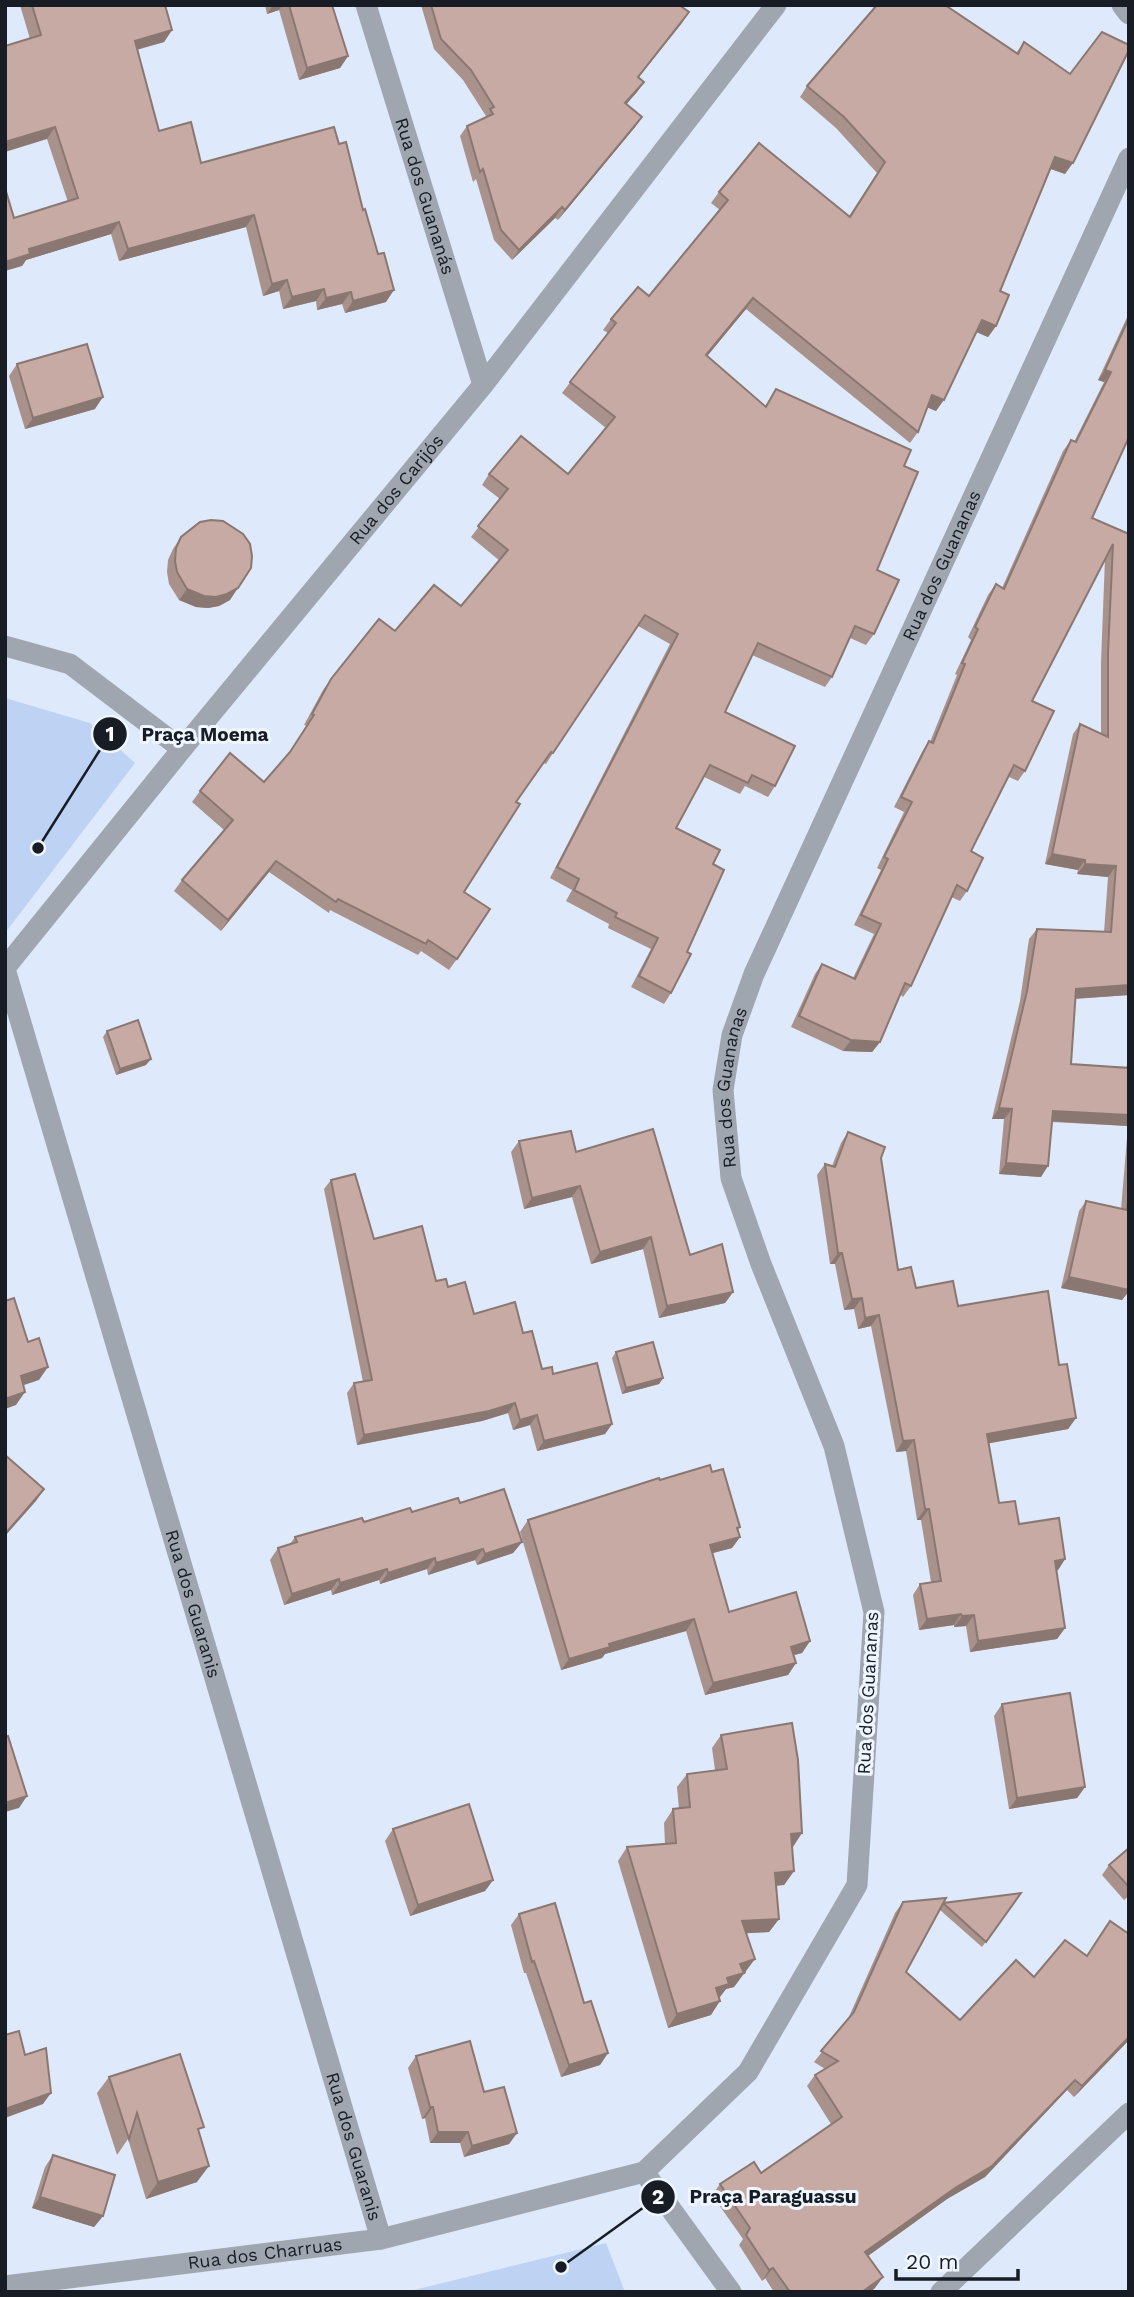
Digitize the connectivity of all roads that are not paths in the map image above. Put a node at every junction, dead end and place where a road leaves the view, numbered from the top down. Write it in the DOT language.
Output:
graph roads {
  1 [pos="366,5"];
  2 [pos="776,5"];
  3 [pos="1122,5"];
  4 [pos="1129,14"];
  5 [pos="1129,158"];
  6 [pos="483,385"];
  7 [pos="5,646"];
  8 [pos="182,749"];
  9 [pos="5,968"];
  10 [pos="1129,2113"];
  11 [pos="644,2172"];
  12 [pos="382,2239"];
  13 [pos="5,2286"];
  14 [pos="731,2292"];
  15 [pos="941,2292"];
  1 -- 6 [label="street, Rua dos Guananás"];
  2 -- 6 [label="street, Rua dos Carijós"];
  3 -- 4 [label="street"];
  5 -- 11 [label="street, Rua dos Guananas"];
  6 -- 8 [label="street, Rua dos Carijós"];
  7 -- 8 [label="street"];
  8 -- 9 [label="street, Rua dos Carijós"];
  9 -- 12 [label="street, Rua dos Guaranis"];
  10 -- 15 [label="street"];
  11 -- 12 [label="street, Rua dos Charruas"];
  11 -- 14 [label="street"];
  12 -- 13 [label="street, Rua dos Charruas"];
}
